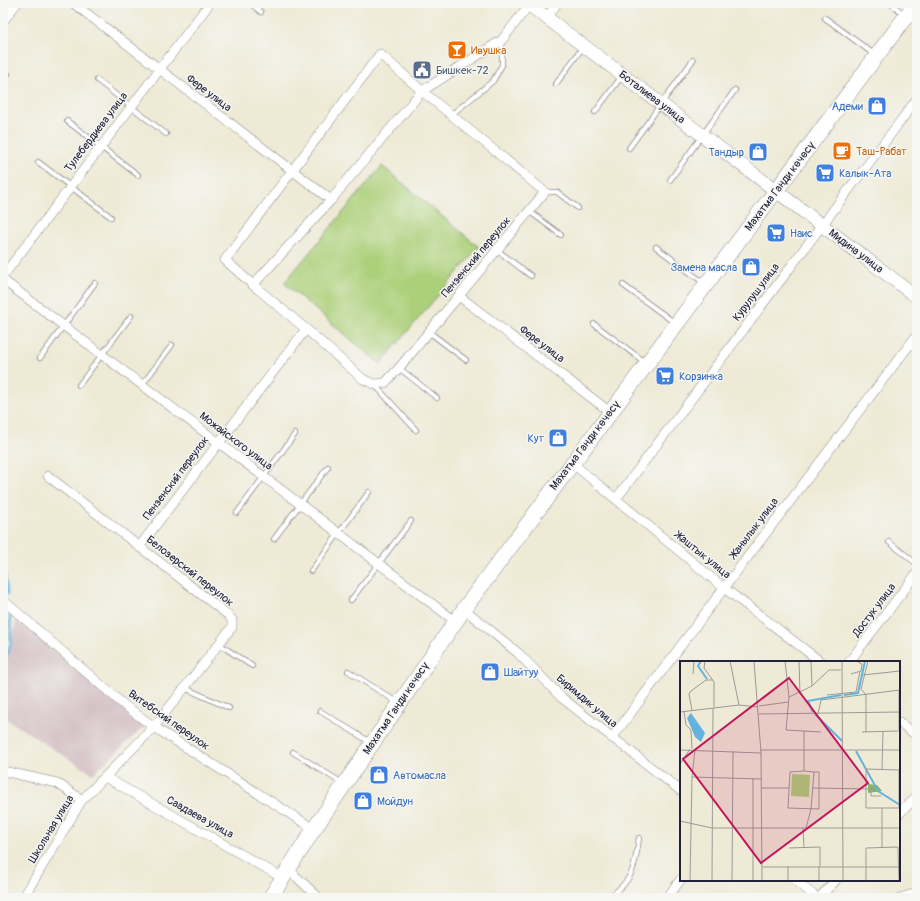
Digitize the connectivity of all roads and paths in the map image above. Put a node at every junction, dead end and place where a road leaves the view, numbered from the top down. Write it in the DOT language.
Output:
graph roads {
  1 [pos="17,3"];
  2 [pos="73,3"];
  3 [pos="210,3"];
  4 [pos="250,3"];
  5 [pos="557,3"];
  6 [pos="890,3"];
  7 [pos="916,3"];
  8 [pos="528,4"];
  9 [pos="261,12"];
  10 [pos="907,16"];
  11 [pos="547,18"];
  12 [pos="825,18"];
  13 [pos="3,21"];
  14 [pos="502,40"];
  15 [pos="584,46"];
  16 [pos="876,56"];
  17 [pos="693,60"];
  18 [pos="158,69"];
  19 [pos="3,71"];
  20 [pos="8,74"];
  21 [pos="623,75"];
  22 [pos="97,80"];
  23 [pos="556,84"];
  24 [pos="735,90"];
  25 [pos="422,91"];
  26 [pos="917,99"];
  27 [pos="661,104"];
  28 [pos="130,106"];
  29 [pos="595,112"];
  30 [pos="451,115"];
  31 [pos="67,121"];
  32 [pos="166,134"];
  33 [pos="702,135"];
  34 [pos="100,146"];
  35 [pos="629,148"];
  36 [pos="38,162"];
  37 [pos="293,171"];
  38 [pos="138,175"];
  39 [pos="670,180"];
  40 [pos="70,186"];
  41 [pos="776,191"];
  42 [pos="545,192"];
  43 [pos="331,200"];
  44 [pos="578,208"];
  45 [pos="529,211"];
  46 [pos="111,217"];
  47 [pos="821,225"];
  48 [pos="561,236"];
  49 [pos="656,247"];
  50 [pos="497,250"];
  51 [pos="3,276"];
  52 [pos="531,276"];
  53 [pos="3,280"];
  54 [pos="95,284"];
  55 [pos="253,285"];
  56 [pos="623,285"];
  57 [pos="706,285"];
  58 [pos="459,296"];
  59 [pos="917,297"];
  60 [pos="131,316"];
  61 [pos="594,324"];
  62 [pos="676,324"];
  63 [pos="63,325"];
  64 [pos="306,329"];
  65 [pos="429,332"];
  66 [pos="917,335"];
  67 [pos="172,345"];
  68 [pos="102,354"];
  69 [pos="40,358"];
  70 [pos="466,360"];
  71 [pos="646,364"];
  72 [pos="399,368"];
  73 [pos="374,384"];
  74 [pos="78,385"];
  75 [pos="142,385"];
  76 [pos="437,398"];
  77 [pos="610,412"];
  78 [pos="416,430"];
  79 [pos="295,434"];
  80 [pos="218,442"];
  81 [pos="572,463"];
  82 [pos="328,467"];
  83 [pos="48,476"];
  84 [pos="263,476"];
  85 [pos="369,492"];
  86 [pos="616,499"];
  87 [pos="301,504"];
  88 [pos="237,513"];
  89 [pos="411,521"];
  90 [pos="339,533"];
  91 [pos="274,539"];
  92 [pos="889,542"];
  93 [pos="139,547"];
  94 [pos="379,563"];
  95 [pos="917,564"];
  96 [pos="311,571"];
  97 [pos="917,573"];
  98 [pos="724,588"];
  99 [pos="3,600"];
  100 [pos="351,600"];
  101 [pos="459,615"];
  102 [pos="219,644"];
  103 [pos="820,661"];
  104 [pos="850,661"];
  105 [pos="252,666"];
  106 [pos="348,671"];
  107 [pos="185,688"];
  108 [pos="399,703"];
  109 [pos="229,708"];
  110 [pos="320,711"];
  111 [pos="900,723"];
  112 [pos="154,727"];
  113 [pos="917,736"];
  114 [pos="612,738"];
  115 [pos="372,744"];
  116 [pos="293,752"];
  117 [pos="4,773"];
  118 [pos="105,777"];
  119 [pos="344,784"];
  120 [pos="680,790"];
  121 [pos="917,796"];
  122 [pos="82,800"];
  123 [pos="900,813"];
  124 [pos="314,829"];
  125 [pos="639,838"];
  126 [pos="286,873"];
  127 [pos="680,880"];
  128 [pos="795,881"];
  129 [pos="835,881"];
  130 [pos="917,893"];
  131 [pos="23,898"];
  132 [pos="270,898"];
  133 [pos="319,898"];
  134 [pos="608,898"];
  135 [pos="667,898"];
  136 [pos="818,898"];
  137 [pos="900,898"];
  1 -- 13 [label="street"];
  2 -- 18 [label="street, Фере улица"];
  3 -- 18 [label="street, Тулебердиева улица"];
  4 -- 9 [label="lane"];
  5 -- 11 [label="street"];
  6 -- 10 [label="lane"];
  7 -- 10 [label="main road, Махатма Ганди көчөсү"];
  8 -- 11 [label="street, Боталиева улица"];
  8 -- 14 [label="street"];
  10 -- 16 [label="main road, Махатма Ганди көчөсү"];
  11 -- 15 [label="street, Боталиева улица"];
  12 -- 16 [label="lane"];
  14 -- 25 [label="street"];
  14 -- 30 [label="lane"];
  15 -- 21 [label="street, Боталиева улица"];
  15 -- 23 [label="lane"];
  16 -- 41 [label="main road, Махатма Ганди көчөсү"];
  17 -- 27 [label="lane"];
  18 -- 28 [label="street, Тулебердиева улица"];
  18 -- 37 [label="street, Фере улица"];
  19 -- 20 [label="lane"];
  21 -- 27 [label="street, Боталиева улица"];
  21 -- 29 [label="lane"];
  22 -- 28 [label="lane"];
  24 -- 33 [label="lane"];
  25 -- 30 [label="street"];
  25 -- 37 [label="street"];
  25 -- 43 [label="street"];
  26 -- 47 [label="street, Курулуш улица"];
  27 -- 33 [label="street, Боталиева улица"];
  27 -- 35 [label="lane"];
  28 -- 32 [label="lane"];
  28 -- 34 [label="street, Тулебердиева улица"];
  30 -- 42 [label="street"];
  31 -- 34 [label="lane"];
  33 -- 39 [label="lane"];
  33 -- 41 [label="street, Боталиева улица"];
  34 -- 38 [label="lane"];
  34 -- 40 [label="street, Тулебердиева улица"];
  36 -- 40 [label="lane"];
  37 -- 43 [label="street, Фере улица"];
  37 -- 55 [label="street"];
  40 -- 46 [label="lane"];
  40 -- 51 [label="street, Тулебердиева улица"];
  41 -- 47 [label="street, Мидина улица"];
  41 -- 57 [label="main road, Махатма Ганди көчөсү"];
  42 -- 44 [label="lane"];
  42 -- 45 [label="street, Пензенский переулок"];
  43 -- 55 [label="street"];
  45 -- 48 [label="lane"];
  45 -- 50 [label="street, Пензенский переулок"];
  47 -- 59 [label="street, Мидина улица"];
  47 -- 86 [label="street, Курулуш улица"];
  49 -- 57 [label="lane"];
  50 -- 52 [label="lane"];
  50 -- 58 [label="street, Пензенский переулок"];
  53 -- 63 [label="street, Можайского улица"];
  54 -- 63 [label="lane"];
  55 -- 64 [label="street"];
  56 -- 62 [label="lane"];
  57 -- 62 [label="main road, Махатма Ганди көчөсү"];
  58 -- 65 [label="street, Пензенский переулок"];
  58 -- 77 [label="street, Фере улица"];
  60 -- 68 [label="lane"];
  61 -- 71 [label="lane"];
  62 -- 71 [label="main road, Махатма Ганди көчөсү"];
  63 -- 68 [label="street, Можайского улица"];
  63 -- 69 [label="lane"];
  64 -- 73 [label="street"];
  64 -- 80 [label="street, Пензенский переулок"];
  65 -- 70 [label="lane"];
  65 -- 72 [label="street, Пензенский переулок"];
  66 -- 98 [label="street, Жанылык улица"];
  67 -- 75 [label="lane"];
  68 -- 74 [label="lane"];
  68 -- 75 [label="street, Можайского улица"];
  71 -- 77 [label="main road, Махатма Ганди көчөсү"];
  72 -- 73 [label="street, Пензенский переулок"];
  72 -- 76 [label="lane"];
  73 -- 78 [label="lane"];
  75 -- 80 [label="street, Можайского улица"];
  77 -- 81 [label="main road, Махатма Ганди көчөсү"];
  79 -- 84 [label="lane"];
  80 -- 84 [label="street, Можайского улица"];
  80 -- 93 [label="street, Пензенский переулок"];
  81 -- 86 [label="street, Жаштык улица"];
  81 -- 101 [label="main road, Махатма Ганди көчөсү"];
  82 -- 87 [label="lane"];
  83 -- 93 [label="street, Белозерский переулок"];
  84 -- 87 [label="street, Можайского улица"];
  84 -- 88 [label="lane"];
  85 -- 90 [label="lane"];
  86 -- 98 [label="street, Жаштык улица"];
  87 -- 90 [label="street, Можайского улица"];
  87 -- 91 [label="lane"];
  89 -- 94 [label="lane"];
  90 -- 94 [label="street, Можайского улица"];
  90 -- 96 [label="lane"];
  92 -- 95 [label="lane"];
  93 -- 102 [label="street, Белозерский переулок"];
  94 -- 100 [label="lane"];
  94 -- 101 [label="street, Можайского улица"];
  97 -- 104 [label="street, Достук улица"];
  98 -- 103 [label="street, Жаштык улица"];
  98 -- 114 [label="street, Жанылык улица"];
  99 -- 112 [label="street, Витебский переулок"];
  101 -- 108 [label="main road, Махатма Ганди көчөсү"];
  101 -- 114 [label="street, Биримдик улица"];
  102 -- 105 [label="lane"];
  102 -- 107 [label="street, Белозерский переулок"];
  106 -- 108 [label="lane"];
  107 -- 109 [label="lane"];
  107 -- 112 [label="street, Белозерский переулок"];
  108 -- 115 [label="main road, Махатма Ганди көчөсү"];
  110 -- 115 [label="lane"];
  111 -- 113 [label="street"];
  112 -- 118 [label="street, Белозерский переулок"];
  112 -- 124 [label="street, Витебский переулок"];
  114 -- 120 [label="street, Биримдик улица"];
  115 -- 119 [label="main road, Махатма Ганди көчөсү"];
  116 -- 119 [label="lane"];
  117 -- 122 [label="street"];
  118 -- 122 [label="street, Школьная улица"];
  118 -- 126 [label="street, Саадаева улица"];
  119 -- 124 [label="main road, Махатма Ганди көчөсү"];
  121 -- 123 [label="street"];
  122 -- 131 [label="street, Школьная улица"];
  124 -- 126 [label="main road, Махатма Ганди көчөсү"];
  125 -- 134 [label="lane"];
  126 -- 132 [label="main road, Махатма Ганди көчөсү"];
  126 -- 133 [label="street, Саадаева улица"];
  127 -- 135 [label="street"];
  128 -- 136 [label="street"];
  129 -- 136 [label="street"];
  130 -- 137 [label="street"];
}
